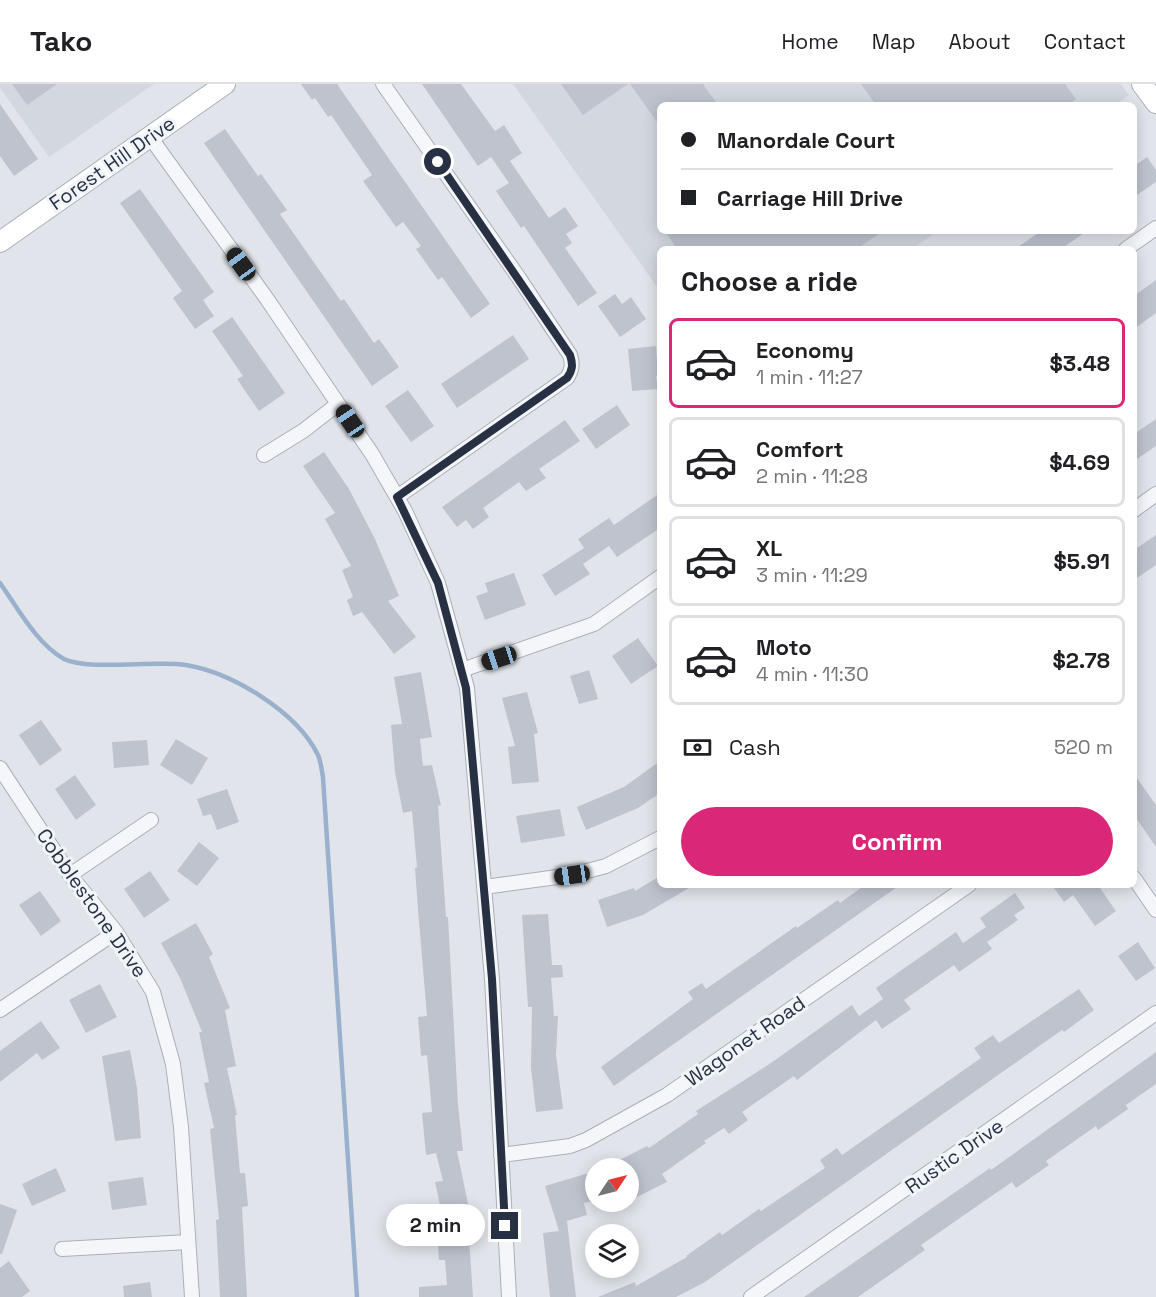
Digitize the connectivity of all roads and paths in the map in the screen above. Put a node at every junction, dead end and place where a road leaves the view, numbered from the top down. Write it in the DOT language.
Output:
graph roads {
  1 [pos="225,84"];
  2 [pos="383,84"];
  3 [pos="1142,84"];
  4 [pos="1156,103"];
  5 [pos="150,137"];
  6 [pos="1156,228"];
  7 [pos="0,242"];
  8 [pos="1130,246"];
  9 [pos="338,404"];
  10 [pos="264,455"];
  11 [pos="1156,494"];
  12 [pos="397,497"];
  13 [pos="1137,508"];
  14 [pos="657,579"];
  15 [pos="462,670"];
  16 [pos="0,768"];
  17 [pos="151,820"];
  18 [pos="657,840"];
  19 [pos="70,875"];
  20 [pos="1137,882"];
  21 [pos="484,887"];
  22 [pos="965,888"];
  23 [pos="1156,910"];
  24 [pos="116,932"];
  25 [pos="0,1010"];
  26 [pos="1156,1013"];
  27 [pos="501,1155"];
  28 [pos="188,1242"];
  29 [pos="62,1249"];
  30 [pos="192,1297"];
  31 [pos="508,1297"];
  32 [pos="751,1297"];
  1 -- 5 [label="main road, Forest Hill Drive"];
  2 -- 12 [label="street"];
  3 -- 4 [label="main road"];
  5 -- 7 [label="main road, Forest Hill Drive"];
  5 -- 9 [label="street"];
  6 -- 8 [label="street"];
  9 -- 10 [label="street"];
  9 -- 12 [label="street"];
  11 -- 13 [label="street"];
  12 -- 15 [label="street"];
  14 -- 15 [label="street"];
  15 -- 21 [label="street"];
  16 -- 19 [label="street, Cobblestone Drive"];
  17 -- 19 [label="street"];
  18 -- 21 [label="street"];
  19 -- 24 [label="street, Cobblestone Drive"];
  20 -- 23 [label="street"];
  21 -- 27 [label="street"];
  22 -- 27 [label="street, Wagonet Road"];
  24 -- 25 [label="street"];
  24 -- 28 [label="street, Cobblestone Drive"];
  26 -- 32 [label="street, Rustic Drive"];
  27 -- 31 [label="street"];
  28 -- 29 [label="street"];
  28 -- 30 [label="street, Cobblestone Drive"];
}
